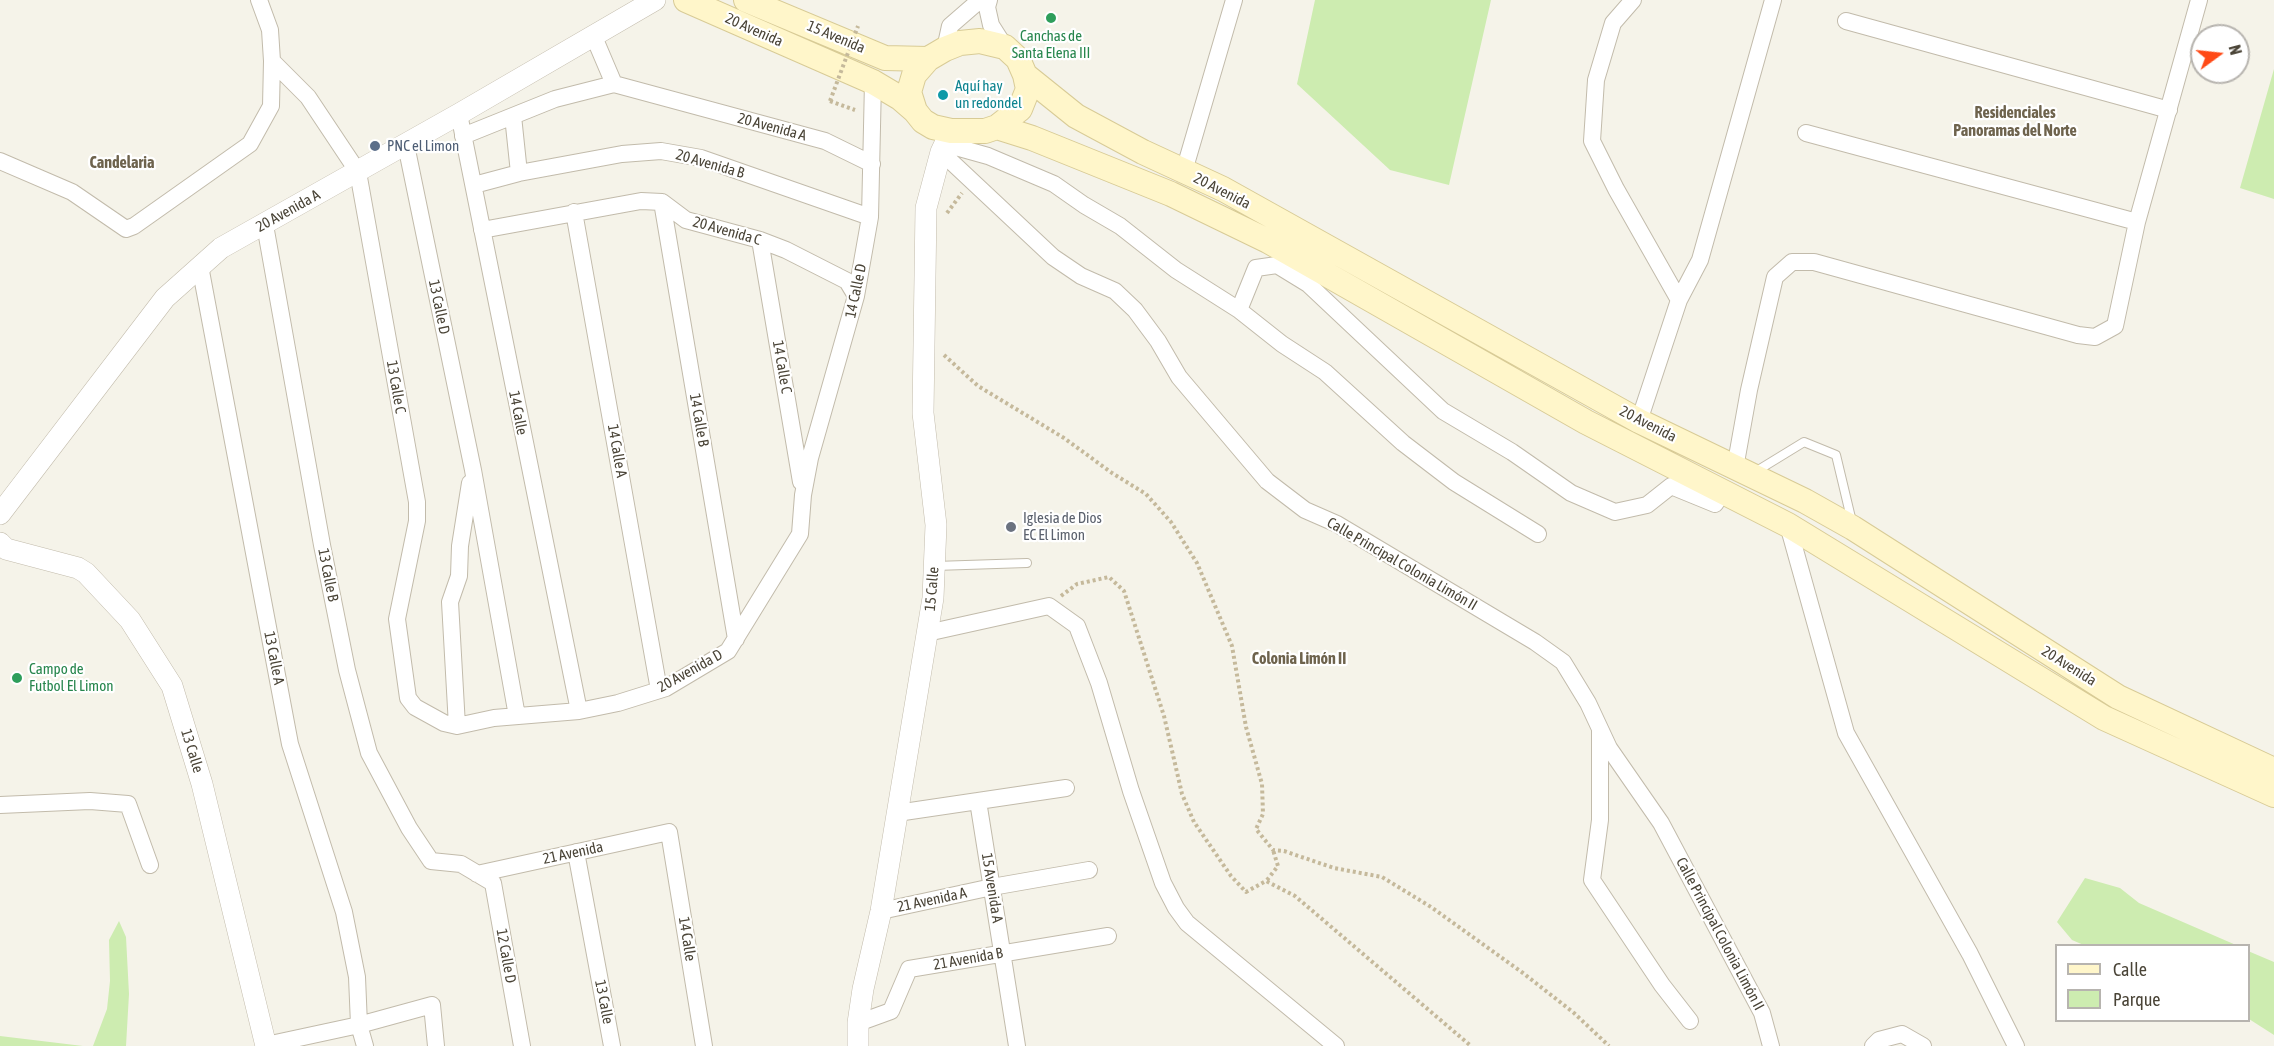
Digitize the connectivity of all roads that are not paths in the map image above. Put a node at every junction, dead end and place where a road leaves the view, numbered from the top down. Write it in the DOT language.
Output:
graph roads {
  1 [pos="259,0"];
  2 [pos="655,0"];
  3 [pos="686,0"];
  4 [pos="746,0"];
  5 [pos="981,0"];
  6 [pos="989,0"];
  7 [pos="1234,0"];
  8 [pos="1633,0"];
  9 [pos="1773,0"];
  10 [pos="2199,0"];
  11 [pos="1846,21"];
  12 [pos="594,37"];
  13 [pos="1005,47"];
  14 [pos="937,54"];
  15 [pos="272,61"];
  16 [pos="1025,75"];
  17 [pos="873,82"];
  18 [pos="614,84"];
  19 [pos="2169,110"];
  20 [pos="915,111"];
  21 [pos="459,114"];
  22 [pos="513,116"];
  23 [pos="997,127"];
  24 [pos="1806,133"];
  25 [pos="463,136"];
  26 [pos="946,142"];
  27 [pos="405,145"];
  28 [pos="0,161"];
  29 [pos="872,164"];
  30 [pos="1184,171"];
  31 [pos="358,172"];
  32 [pos="519,173"];
  33 [pos="474,185"];
  34 [pos="662,202"];
  35 [pos="574,212"];
  36 [pos="870,217"];
  37 [pos="2137,222"];
  38 [pos="265,225"];
  39 [pos="482,230"];
  40 [pos="760,240"];
  41 [pos="200,266"];
  42 [pos="856,296"];
  43 [pos="1679,300"];
  44 [pos="1239,310"];
  45 [pos="1639,421"];
  46 [pos="473,470"];
  47 [pos="1743,471"];
  48 [pos="1723,492"];
  49 [pos="803,495"];
  50 [pos="0,514"];
  51 [pos="1788,525"];
  52 [pos="1853,528"];
  53 [pos="1538,534"];
  54 [pos="0,543"];
  55 [pos="1027,563"];
  56 [pos="934,566"];
  57 [pos="927,633"];
  58 [pos="736,639"];
  59 [pos="659,690"];
  60 [pos="579,711"];
  61 [pos="517,716"];
  62 [pos="451,725"];
  63 [pos="1600,728"];
  64 [pos="2274,770"];
  65 [pos="1066,788"];
  66 [pos="2274,795"];
  67 [pos="978,801"];
  68 [pos="0,805"];
  69 [pos="897,813"];
  70 [pos="669,832"];
  71 [pos="576,852"];
  72 [pos="150,865"];
  73 [pos="1089,870"];
  74 [pos="477,874"];
  75 [pos="992,887"];
  76 [pos="881,911"];
  77 [pos="1108,936"];
  78 [pos="1002,952"];
  79 [pos="1690,1021"];
  80 [pos="858,1023"];
  81 [pos="359,1024"];
  82 [pos="266,1045"];
  83 [pos="365,1046"];
  84 [pos="436,1046"];
  85 [pos="522,1046"];
  86 [pos="612,1046"];
  87 [pos="704,1046"];
  88 [pos="858,1046"];
  89 [pos="1017,1046"];
  90 [pos="1336,1046"];
  91 [pos="1771,1046"];
  92 [pos="1873,1046"];
  93 [pos="1923,1046"];
  94 [pos="2016,1046"];
  1 -- 15 [label="street"];
  2 -- 12 [label="street, 20 Avenida A"];
  3 -- 17 [label="main road, 20 Avenida"];
  4 -- 14 [label="main road, 15 Avenida"];
  5 -- 14 [label="street"];
  6 -- 13 [label="street"];
  7 -- 30 [label="street"];
  8 -- 43 [label="street"];
  9 -- 43 [label="street"];
  10 -- 19 [label="street"];
  11 -- 19 [label="street"];
  12 -- 18 [label="street"];
  12 -- 21 [label="street, 20 Avenida A"];
  13 -- 14 [label="main road"];
  13 -- 16 [label="main road"];
  14 -- 20 [label="main road"];
  15 -- 28 [label="street"];
  15 -- 31 [label="street, 13 Calle C"];
  16 -- 23 [label="main road"];
  16 -- 30 [label="main road, 20 Avenida"];
  17 -- 20 [label="main road, 20 Avenida"];
  17 -- 29 [label="street, 14 Calle D"];
  18 -- 22 [label="street, 20 Avenida A"];
  18 -- 29 [label="street, 20 Avenida A"];
  19 -- 37 [label="street"];
  20 -- 26 [label="main road"];
  21 -- 25 [label="street, 14 Calle"];
  21 -- 27 [label="street, 20 Avenida A"];
  22 -- 25 [label="street, 20 Avenida A"];
  22 -- 32 [label="street"];
  23 -- 26 [label="main road"];
  23 -- 48 [label="main road, 20 Avenida"];
  24 -- 37 [label="street"];
  25 -- 33 [label="street, 14 Calle"];
  26 -- 44 [label="street"];
  26 -- 56 [label="street, 15 Calle"];
  26 -- 63 [label="street, Calle Principal Colonia Limón II"];
  27 -- 31 [label="street, 20 Avenida A"];
  27 -- 46 [label="street, 13 Calle D"];
  29 -- 36 [label="street, 14 Calle D"];
  30 -- 45 [label="main road, 20 Avenida"];
  31 -- 38 [label="street, 20 Avenida A"];
  31 -- 62 [label="street, 13 Calle C"];
  32 -- 33 [label="street, 20 Avenida B"];
  32 -- 36 [label="street, 20 Avenida B"];
  33 -- 39 [label="street, 14 Calle"];
  34 -- 35 [label="street"];
  34 -- 40 [label="street, 20 Avenida C"];
  34 -- 58 [label="street, 14 Calle B"];
  35 -- 39 [label="street"];
  35 -- 59 [label="street, 14 Calle A"];
  36 -- 42 [label="street, 14 Calle D"];
  37 -- 47 [label="street"];
  38 -- 41 [label="street, 20 Avenida A"];
  38 -- 74 [label="street, 13 Calle B"];
  39 -- 60 [label="street, 14 Calle"];
  40 -- 42 [label="street, 20 Avenida C"];
  40 -- 49 [label="street, 14 Calle C"];
  41 -- 50 [label="street, 20 Avenida A"];
  41 -- 81 [label="street, 13 Calle A"];
  42 -- 49 [label="street, 14 Calle D"];
  43 -- 45 [label="street"];
  44 -- 48 [label="street"];
  44 -- 53 [label="street"];
  45 -- 47 [label="main road, 20 Avenida"];
  46 -- 61 [label="street, 13 Calle D"];
  46 -- 62 [label="street, 13 Calle D"];
  47 -- 52 [label="main road, 20 Avenida"];
  47 -- 52 [label="lane"];
  48 -- 51 [label="main road, 20 Avenida"];
  49 -- 58 [label="street, 20 Avenida D"];
  51 -- 66 [label="main road, 20 Avenida"];
  51 -- 94 [label="street"];
  52 -- 64 [label="main road, 20 Avenida"];
  54 -- 82 [label="street, 13 Calle"];
  55 -- 56 [label="lane"];
  56 -- 57 [label="street, 15 Calle"];
  57 -- 69 [label="street, 15 Calle"];
  57 -- 90 [label="street"];
  58 -- 59 [label="street, 20 Avenida D"];
  59 -- 60 [label="street, 20 Avenida D"];
  60 -- 61 [label="street, 20 Avenida D"];
  61 -- 62 [label="street, 20 Avenida D"];
  63 -- 79 [label="street"];
  63 -- 91 [label="street, Calle Principal Colonia Limón II"];
  65 -- 67 [label="street"];
  67 -- 69 [label="street"];
  67 -- 75 [label="street, 15 Avenida A"];
  68 -- 72 [label="street"];
  69 -- 76 [label="street, 15 Calle"];
  70 -- 71 [label="street, 21 Avenida"];
  70 -- 87 [label="street, 14 Calle"];
  71 -- 74 [label="street, 21 Avenida"];
  71 -- 86 [label="street, 13 Calle"];
  73 -- 75 [label="street, 21 Avenida A"];
  74 -- 85 [label="street, 12 Calle D"];
  75 -- 76 [label="street, 21 Avenida A"];
  75 -- 78 [label="street, 15 Avenida A"];
  76 -- 80 [label="street, 15 Calle"];
  77 -- 78 [label="street, 21 Avenida B"];
  78 -- 80 [label="street, 21 Avenida B"];
  78 -- 89 [label="street, 15 Avenida A"];
  80 -- 88 [label="street, 15 Calle"];
  81 -- 82 [label="street"];
  81 -- 83 [label="street, 13 Calle A"];
  81 -- 84 [label="street"];
  92 -- 93 [label="street"];
}
